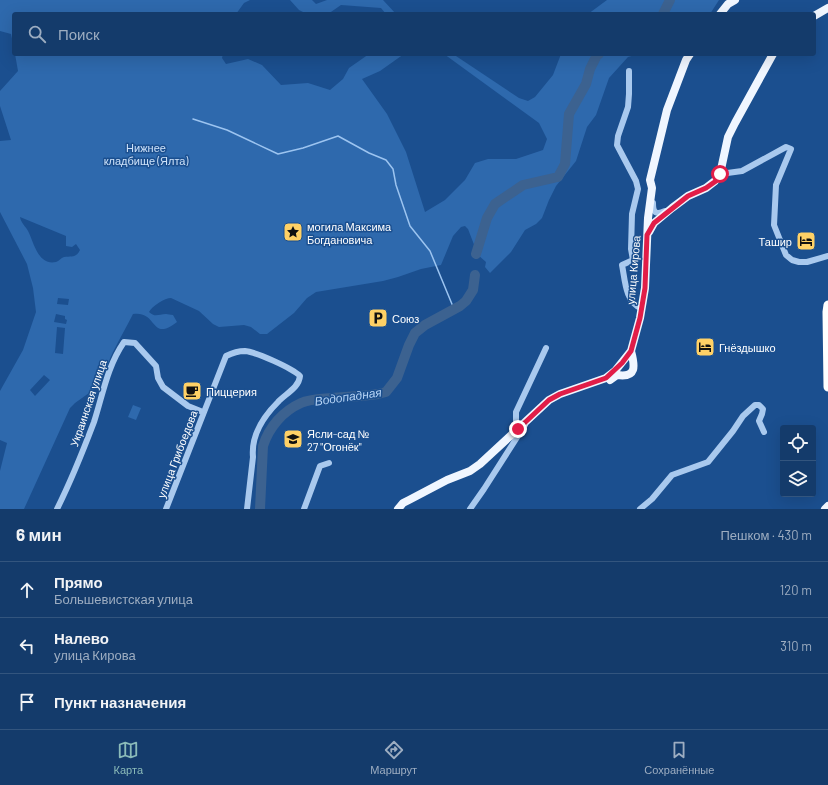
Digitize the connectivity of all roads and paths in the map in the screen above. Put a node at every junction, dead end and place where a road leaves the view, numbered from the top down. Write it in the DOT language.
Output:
graph roads {
  1 [pos="734,0"];
  2 [pos="828,8"];
  3 [pos="722,12"];
  4 [pos="816,15"];
  5 [pos="689,56"];
  6 [pos="772,56"];
  7 [pos="629,71"];
  8 [pos="720,174"];
  9 [pos="652,188"];
  10 [pos="672,208"];
  11 [pos="647,235"];
  12 [pos="828,256"];
  13 [pos="828,306"];
  14 [pos="641,308"];
  15 [pos="546,348"];
  16 [pos="631,351"];
  17 [pos="616,373"];
  18 [pos="828,387"];
  19 [pos="203,412"];
  20 [pos="528,422"];
  21 [pos="519,428"];
  22 [pos="764,432"];
  23 [pos="330,463"];
  24 [pos="828,508"];
  25 [pos="57,509"];
  26 [pos="166,509"];
  27 [pos="247,509"];
  28 [pos="304,509"];
  29 [pos="398,509"];
  30 [pos="470,509"];
  31 [pos="640,509"];
  32 [pos="825,509"];
  1 -- 3 [label="main road"];
  2 -- 4 [label="main road"];
  5 -- 9 [label="main road, улица Кирова"];
  6 -- 8 [label="main road"];
  7 -- 14 [label="street"];
  8 -- 10 [label="main road"];
  8 -- 12 [label="street"];
  9 -- 10 [label="street"];
  9 -- 11 [label="main road, улица Кирова"];
  10 -- 11 [label="main road"];
  11 -- 14 [label="main road, улица Кирова"];
  13 -- 18 [label="highway"];
  14 -- 16 [label="main road, улица Кирова"];
  15 -- 21 [label="street"];
  16 -- 17 [label="main road, улица Кирова"];
  16 -- 17 [label="main road"];
  17 -- 20 [label="main road"];
  17 -- 21 [label="main road, улица Кирова"];
  19 -- 25 [label="street, Украинская улица"];
  19 -- 26 [label="street, улица Грибоедова"];
  19 -- 27 [label="street, улица Грибоедова"];
  20 -- 21 [label="main road"];
  20 -- 30 [label="street"];
  21 -- 29 [label="main road, улица Кирова"];
  22 -- 31 [label="street"];
  23 -- 28 [label="street"];
  24 -- 32 [label="main road"];
}
